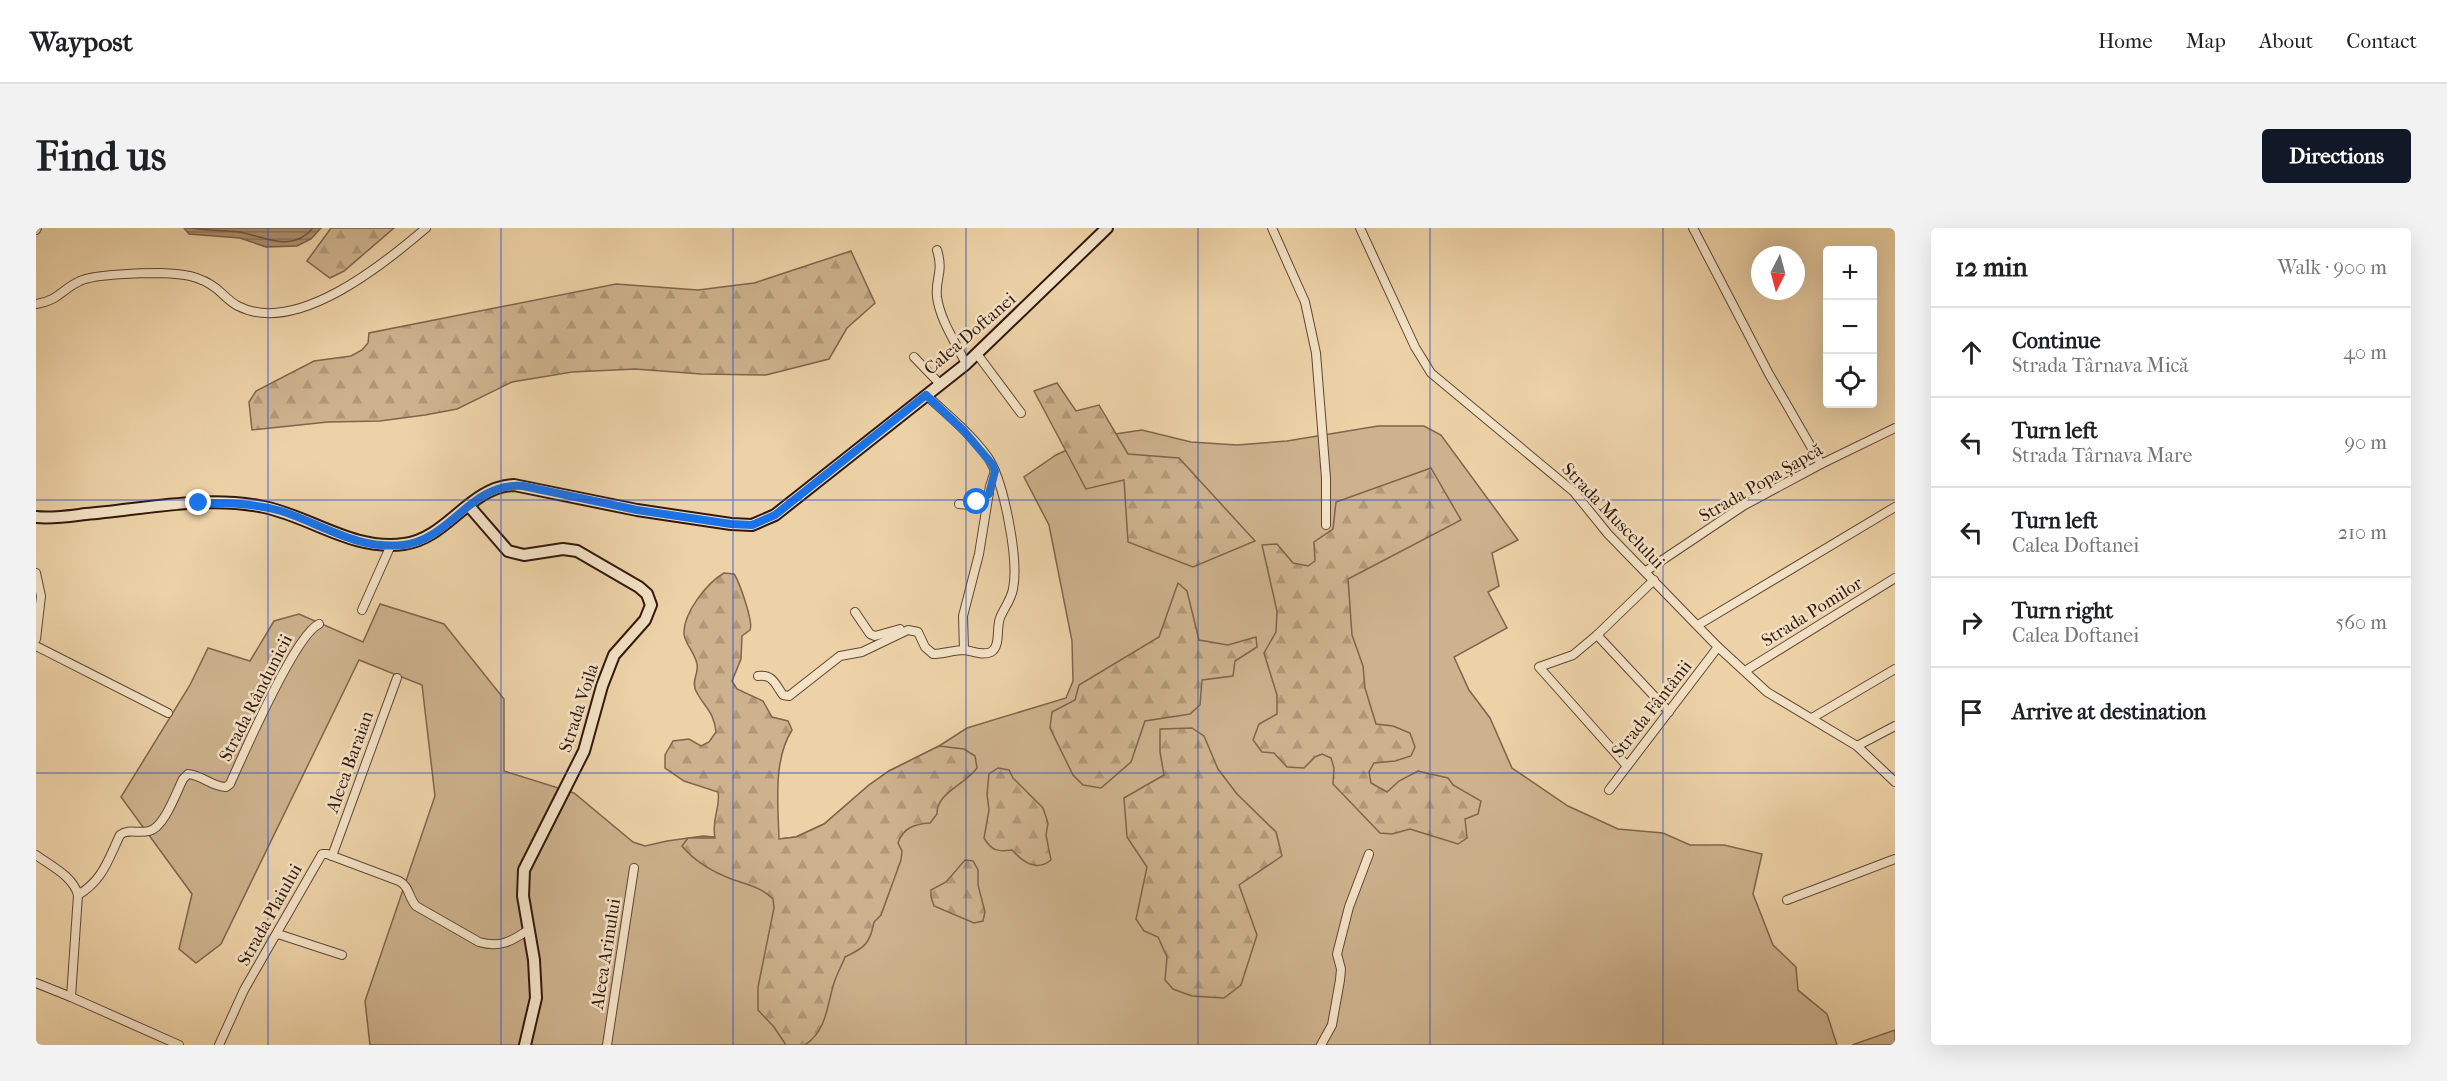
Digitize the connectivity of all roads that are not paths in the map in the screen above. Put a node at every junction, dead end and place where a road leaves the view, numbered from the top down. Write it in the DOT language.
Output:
graph roads {
  1 [pos="426,228"];
  2 [pos="1107,228"];
  3 [pos="1272,228"];
  4 [pos="1360,228"];
  5 [pos="1693,228"];
  6 [pos="937,250"];
  7 [pos="36,304"];
  8 [pos="977,354"];
  9 [pos="914,357"];
  10 [pos="966,364"];
  11 [pos="940,384"];
  12 [pos="926,395"];
  13 [pos="1021,413"];
  14 [pos="1895,428"];
  15 [pos="1821,464"];
  16 [pos="995,471"];
  17 [pos="989,494"];
  18 [pos="959,504"];
  19 [pos="469,506"];
  20 [pos="1895,507"];
  21 [pos="36,517"];
  22 [pos="1326,525"];
  23 [pos="391,545"];
  24 [pos="1646,571"];
  25 [pos="36,573"];
  26 [pos="1895,578"];
  27 [pos="1654,580"];
  28 [pos="362,610"];
  29 [pos="855,612"];
  30 [pos="319,624"];
  31 [pos="1698,625"];
  32 [pos="908,630"];
  33 [pos="1597,635"];
  34 [pos="36,639"];
  35 [pos="36,646"];
  36 [pos="1718,647"];
  37 [pos="964,650"];
  38 [pos="1895,669"];
  39 [pos="1745,671"];
  40 [pos="758,676"];
  41 [pos="397,678"];
  42 [pos="1669,712"];
  43 [pos="168,713"];
  44 [pos="1812,718"];
  45 [pos="1895,726"];
  46 [pos="1857,746"];
  47 [pos="1627,766"];
  48 [pos="1895,782"];
  49 [pos="1609,790"];
  50 [pos="36,855"];
  51 [pos="1369,855"];
  52 [pos="332,856"];
  53 [pos="1895,859"];
  54 [pos="634,868"];
  55 [pos="78,896"];
  56 [pos="1787,900"];
  57 [pos="528,930"];
  58 [pos="278,934"];
  59 [pos="342,955"];
  60 [pos="36,983"];
  61 [pos="71,996"];
  62 [pos="179,1045"];
  63 [pos="219,1045"];
  64 [pos="525,1045"];
  65 [pos="607,1045"];
  66 [pos="1321,1045"];
  1 -- 7 [label="street"];
  2 -- 8 [label="main road, Calea Doftanei"];
  3 -- 22 [label="street"];
  4 -- 24 [label="street, Strada Muscelului"];
  5 -- 15 [label="street"];
  6 -- 10 [label="street"];
  8 -- 10 [label="main road, Calea Doftanei"];
  8 -- 13 [label="street"];
  9 -- 11 [label="street"];
  10 -- 11 [label="main road, Calea Doftanei"];
  11 -- 12 [label="main road, Calea Doftanei"];
  12 -- 16 [label="street"];
  12 -- 19 [label="main road, Calea Doftanei"];
  14 -- 15 [label="street, Strada Popa Șapcă"];
  15 -- 24 [label="street, Strada Popa Șapcă"];
  16 -- 17 [label="street"];
  16 -- 37 [label="street"];
  17 -- 18 [label="street"];
  17 -- 37 [label="street"];
  19 -- 23 [label="main road, Calea Doftanei"];
  19 -- 57 [label="main road, Strada Voila"];
  20 -- 31 [label="street"];
  21 -- 23 [label="main road, Calea Doftanei"];
  23 -- 28 [label="street"];
  24 -- 27 [label="street, Strada Muscelului"];
  25 -- 34 [label="street"];
  26 -- 39 [label="street, Strada Pomilor"];
  27 -- 31 [label="street, Strada Muscelului"];
  27 -- 33 [label="street"];
  29 -- 32 [label="street"];
  30 -- 55 [label="street, Strada Rândunicii"];
  31 -- 36 [label="street, Strada Muscelului"];
  32 -- 37 [label="street"];
  32 -- 40 [label="street"];
  33 -- 42 [label="street"];
  33 -- 47 [label="street"];
  35 -- 43 [label="street"];
  36 -- 39 [label="street, Strada Muscelului"];
  36 -- 42 [label="street, Strada Fântânii"];
  38 -- 44 [label="street"];
  39 -- 44 [label="street, Strada Muscelului"];
  41 -- 52 [label="street, Aleea Baraian"];
  42 -- 47 [label="street, Strada Fântânii"];
  44 -- 46 [label="street, Strada Muscelului"];
  45 -- 46 [label="street"];
  46 -- 48 [label="street, Strada Muscelului"];
  47 -- 49 [label="street, Strada Fântânii"];
  50 -- 55 [label="street"];
  51 -- 66 [label="street"];
  52 -- 57 [label="street"];
  52 -- 58 [label="street, Strada Plaiului"];
  53 -- 56 [label="street"];
  54 -- 65 [label="street, Aleea Arinului"];
  55 -- 61 [label="street"];
  57 -- 64 [label="main road, Strada Voila"];
  58 -- 59 [label="street"];
  58 -- 63 [label="street, Strada Plaiului"];
  60 -- 61 [label="street"];
  61 -- 62 [label="street"];
}
